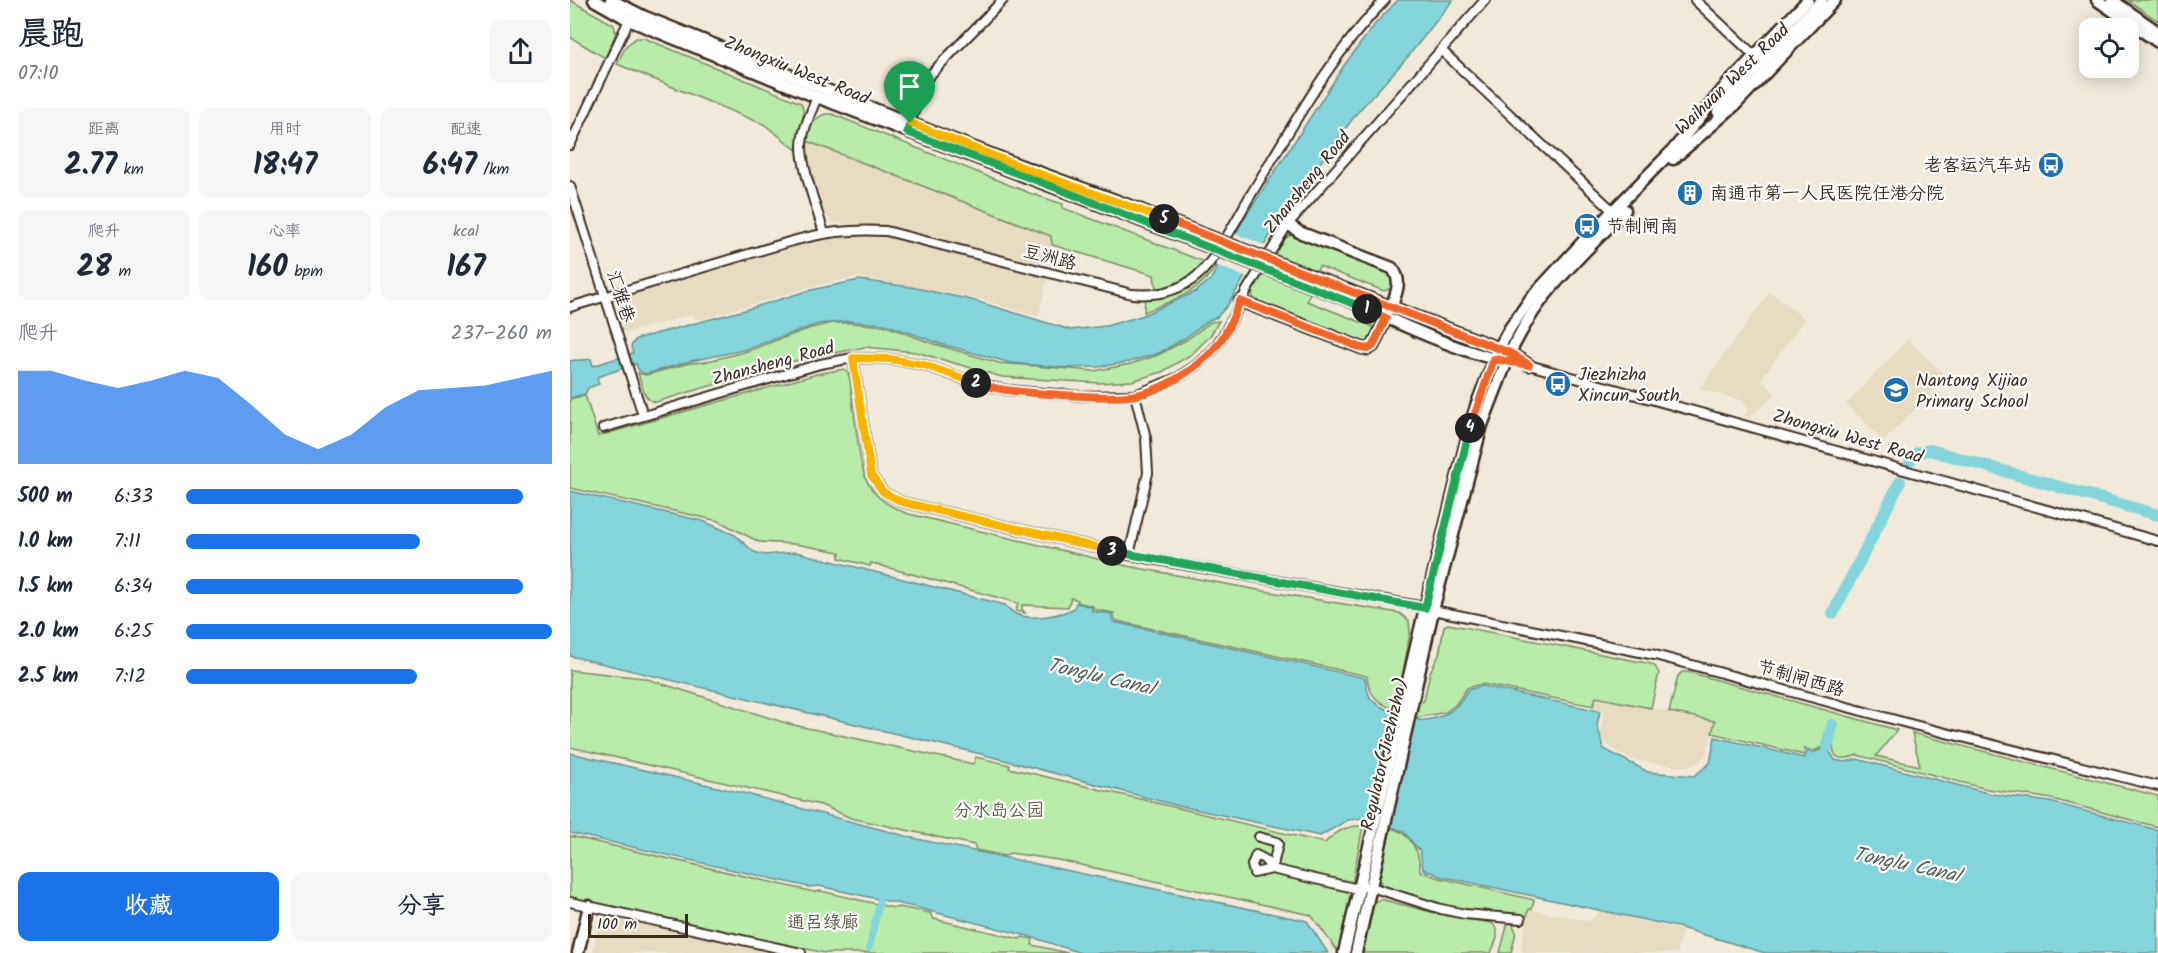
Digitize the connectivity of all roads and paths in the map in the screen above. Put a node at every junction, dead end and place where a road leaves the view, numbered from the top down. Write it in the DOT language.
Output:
graph roads {
  1 [pos="594,0"];
  2 [pos="611,0"];
  3 [pos="1003,0"];
  4 [pos="1385,0"];
  5 [pos="1485,0"];
  6 [pos="1695,0"];
  7 [pos="1808,0"];
  8 [pos="1822,0"];
  9 [pos="1835,0"];
  10 [pos="2097,0"];
  11 [pos="2112,0"];
  12 [pos="629,20"];
  13 [pos="2158,32"];
  14 [pos="2158,42"];
  15 [pos="1441,50"];
  16 [pos="1755,56"];
  17 [pos="817,97"];
  18 [pos="908,127"];
  19 [pos="570,145"];
  20 [pos="1675,152"];
  21 [pos="570,186"];
  22 [pos="1614,212"];
  23 [pos="1288,224"];
  24 [pos="824,233"];
  25 [pos="605,297"];
  26 [pos="1240,301"];
  27 [pos="570,307"];
  28 [pos="1389,313"];
  29 [pos="1496,353"];
  30 [pos="1508,357"];
  31 [pos="853,358"];
  32 [pos="1529,365"];
  33 [pos="1136,395"];
  34 [pos="643,416"];
  35 [pos="603,428"];
  36 [pos="2158,541"];
  37 [pos="1129,555"];
  38 [pos="1429,609"];
  39 [pos="1417,664"];
  40 [pos="2158,786"];
  41 [pos="1259,837"];
  42 [pos="1366,886"];
  43 [pos="570,902"];
  44 [pos="589,906"];
  45 [pos="1521,919"];
  46 [pos="578,953"];
  47 [pos="801,953"];
  48 [pos="1344,953"];
  49 [pos="1356,953"];
  1 -- 12 [label="main road, Zhongxiu West Road"];
  2 -- 18 [label="main road, Zhongxiu West Road"];
  3 -- 18 [label="street"];
  4 -- 24 [label="street, 豆洲路"];
  5 -- 15 [label="street, Zhansheng Road"];
  6 -- 16 [label="street"];
  7 -- 16 [label="main road, Waihuan West Road"];
  8 -- 20 [label="main road, Waihuan West Road"];
  9 -- 20 [label="main road, Waihuan West Road"];
  10 -- 14 [label="main road"];
  11 -- 13 [label="main road"];
  12 -- 17 [label="main road, Zhongxiu West Road"];
  12 -- 19 [label="street"];
  15 -- 22 [label="street"];
  15 -- 23 [label="street, Zhansheng Road"];
  16 -- 20 [label="main road, Waihuan West Road"];
  17 -- 18 [label="main road, Zhongxiu West Road"];
  17 -- 24 [label="street"];
  18 -- 28 [label="main road, Zhongxiu West Road, bridge"];
  20 -- 22 [label="main road, Waihuan West Road"];
  20 -- 30 [label="main road, Waihuan West Road"];
  21 -- 25 [label="street, 汇雅巷"];
  22 -- 29 [label="main road, Waihuan West Road"];
  23 -- 26 [label="street, Zhansheng Road"];
  23 -- 28 [label="main road"];
  24 -- 25 [label="street, 豆洲路"];
  25 -- 27 [label="street, 豆洲路"];
  25 -- 34 [label="street, 汇雅巷"];
  26 -- 28 [label="main road"];
  26 -- 33 [label="street, Zhansheng Road"];
  28 -- 29 [label="main road, Zhongxiu West Road"];
  29 -- 30 [label="main road, Zhongxiu West Road"];
  29 -- 38 [label="main road, Waihuan West Road"];
  30 -- 32 [label="main road"];
  30 -- 38 [label="main road, Waihuan West Road"];
  31 -- 33 [label="street, Zhansheng Road"];
  31 -- 34 [label="street, Zhansheng Road"];
  31 -- 37 [label="street, 节制闸西路"];
  32 -- 36 [label="street, Zhongxiu West Road"];
  33 -- 37 [label="street"];
  34 -- 35 [label="street, Zhansheng Road"];
  37 -- 38 [label="street, 节制闸西路"];
  38 -- 39 [label="main road, Waihuan West Road"];
  38 -- 40 [label="street, 节制闸西路"];
  39 -- 42 [label="main road, Regulator(Jiezhizha)"];
  41 -- 42 [label="street"];
  42 -- 45 [label="street"];
  42 -- 48 [label="main road"];
  42 -- 49 [label="main road"];
  43 -- 44 [label="street"];
  44 -- 46 [label="main road"];
  44 -- 47 [label="street"];
}
